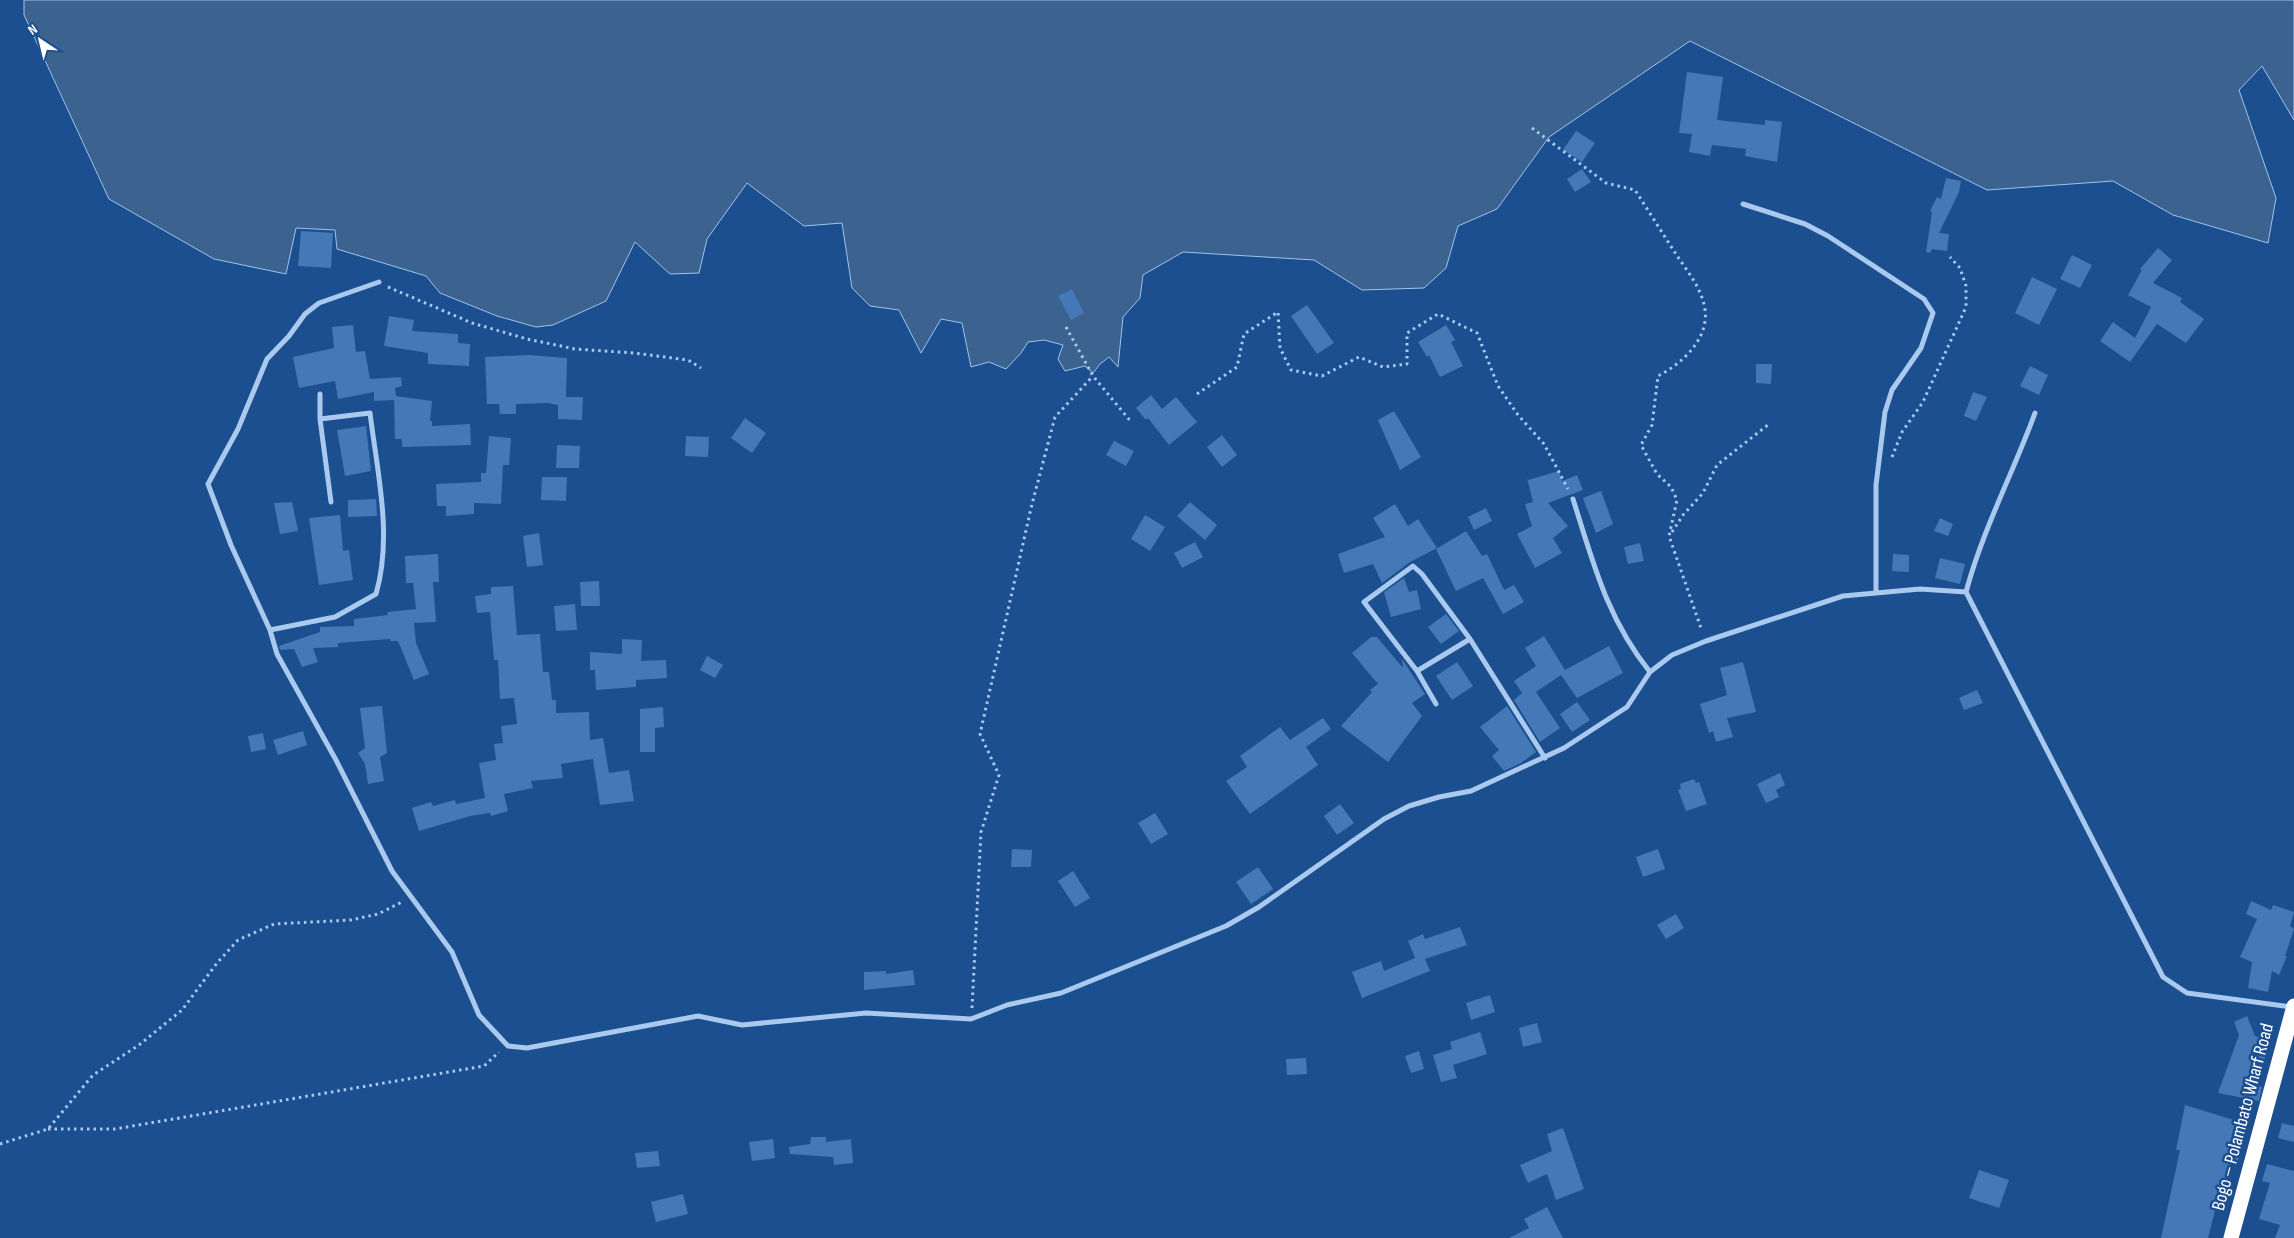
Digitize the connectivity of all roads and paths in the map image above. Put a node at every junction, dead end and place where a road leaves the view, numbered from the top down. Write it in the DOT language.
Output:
graph roads {
  1 [pos="1532,128"];
  2 [pos="1743,204"];
  3 [pos="1950,257"];
  4 [pos="379,282"];
  5 [pos="1066,327"];
  6 [pos="701,368"];
  7 [pos="1093,376"];
  8 [pos="320,394"];
  9 [pos="1197,394"];
  10 [pos="2035,413"];
  11 [pos="320,419"];
  12 [pos="1132,423"];
  13 [pos="1769,424"];
  14 [pos="1890,461"];
  15 [pos="1573,499"];
  16 [pos="331,502"];
  17 [pos="1669,536"];
  18 [pos="1876,592"];
  19 [pos="1966,592"];
  20 [pos="270,630"];
  21 [pos="1470,639"];
  22 [pos="1706,641"];
  23 [pos="1417,670"];
  24 [pos="1650,672"];
  25 [pos="1436,704"];
  26 [pos="1545,758"];
  27 [pos="411,897"];
  28 [pos="2294,1007"];
  29 [pos="971,1019"];
  30 [pos="508,1046"];
  31 [pos="48,1129"];
  32 [pos="0,1144"];
  33 [pos="2231,1238"];
  1 -- 17 [label="path"];
  2 -- 18 [label="street"];
  3 -- 14 [label="path"];
  4 -- 6 [label="path"];
  4 -- 20 [label="street"];
  5 -- 7 [label="path"];
  7 -- 12 [label="path"];
  7 -- 29 [label="path"];
  8 -- 11 [label="street"];
  9 -- 15 [label="path"];
  10 -- 19 [label="street"];
  11 -- 16 [label="street"];
  11 -- 20 [label="street"];
  13 -- 17 [label="path"];
  15 -- 24 [label="street"];
  17 -- 22 [label="path"];
  18 -- 19 [label="street"];
  18 -- 22 [label="street"];
  19 -- 28 [label="street"];
  20 -- 27 [label="street"];
  21 -- 23 [label="street"];
  21 -- 23 [label="street"];
  21 -- 26 [label="street"];
  22 -- 24 [label="street"];
  23 -- 25 [label="street"];
  24 -- 26 [label="street"];
  26 -- 29 [label="street"];
  27 -- 30 [label="street"];
  27 -- 31 [label="path"];
  28 -- 33 [label="highway, Bogo – Polambato Wharf Road"];
  29 -- 30 [label="street"];
  30 -- 31 [label="path"];
  31 -- 32 [label="path"];
}
